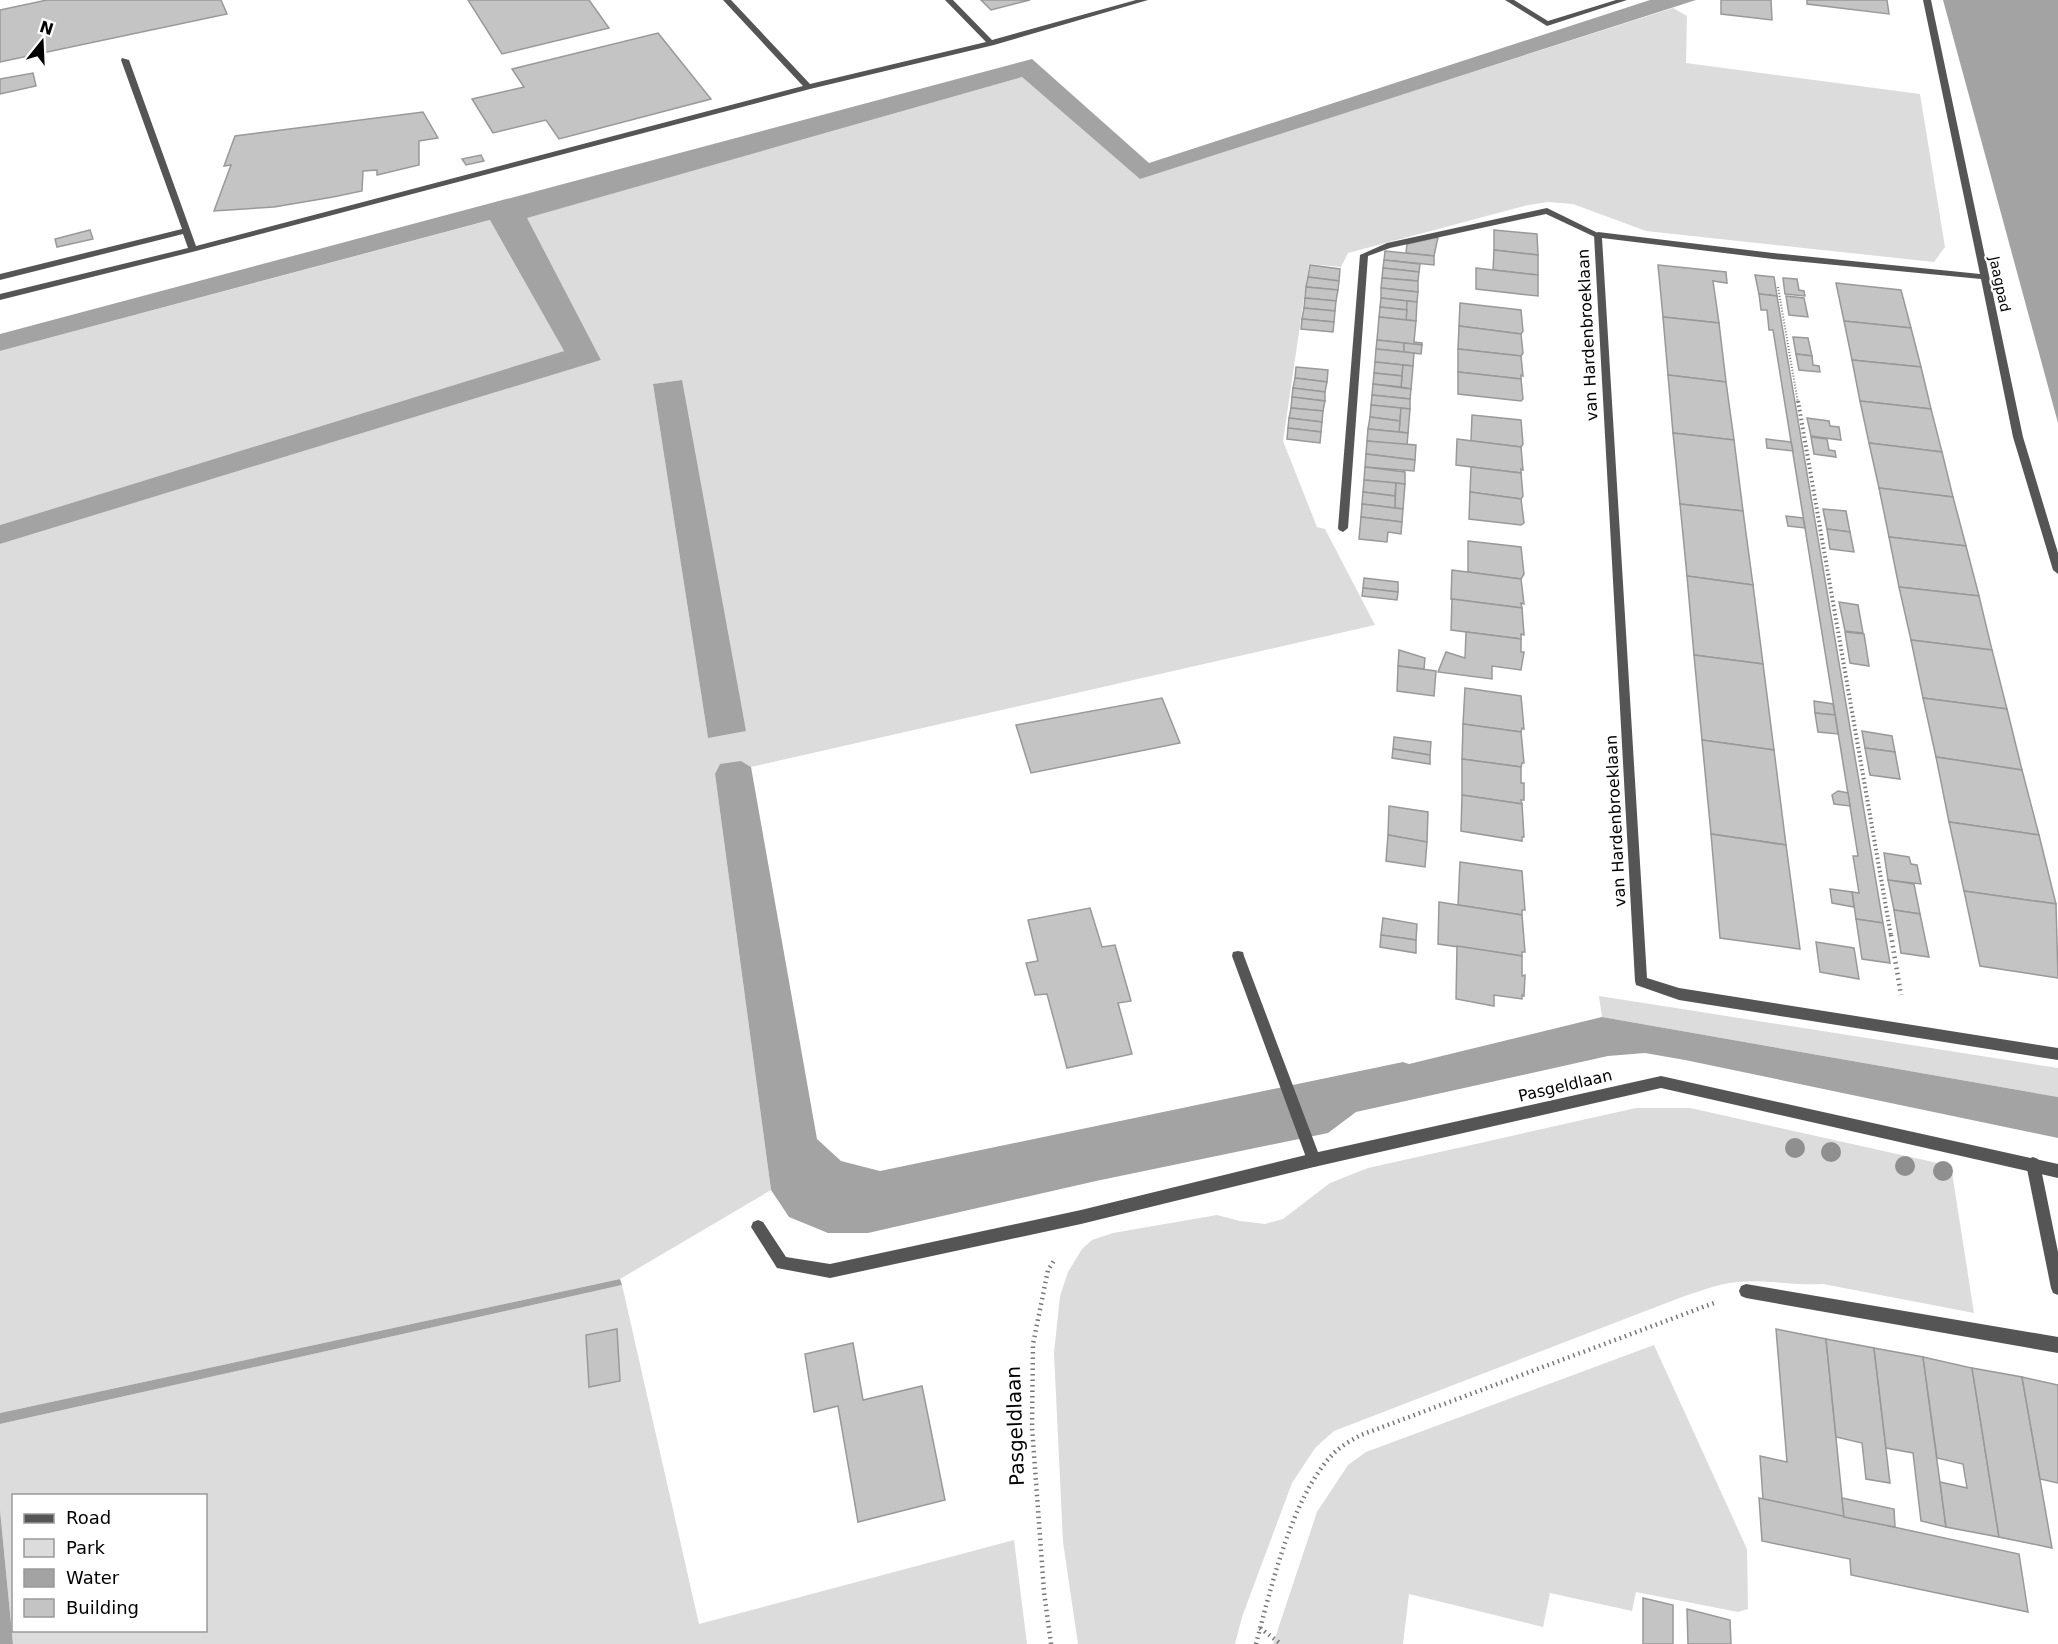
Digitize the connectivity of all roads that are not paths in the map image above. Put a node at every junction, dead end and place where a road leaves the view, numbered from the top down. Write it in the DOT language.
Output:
graph roads {
  1 [pos="727,0"];
  2 [pos="949,0"];
  3 [pos="1144,0"];
  4 [pos="1509,0"];
  5 [pos="1623,0"];
  6 [pos="1927,0"];
  7 [pos="991,43"];
  8 [pos="125,60"];
  9 [pos="808,87"];
  10 [pos="184,231"];
  11 [pos="1598,235"];
  12 [pos="193,249"];
  13 [pos="0,277"];
  14 [pos="1984,277"];
  15 [pos="0,297"];
  16 [pos="1343,528"];
  17 [pos="2058,570"];
  18 [pos="1238,956"];
  19 [pos="2058,1054"];
  20 [pos="1314,1160"];
  21 [pos="2033,1164"];
  22 [pos="2058,1171"];
  23 [pos="758,1227"];
  24 [pos="2058,1288"];
  25 [pos="1746,1291"];
  26 [pos="2058,1345"];
  1 -- 9 [label="street"];
  2 -- 7 [label="street"];
  3 -- 7 [label="street"];
  4 -- 5 [label="street"];
  6 -- 14 [label="street, Jaagpad"];
  7 -- 9 [label="street"];
  8 -- 10 [label="street"];
  9 -- 12 [label="street"];
  10 -- 12 [label="street"];
  10 -- 13 [label="street"];
  11 -- 14 [label="street, van Hardenbroeklaan"];
  11 -- 16 [label="street, van Hardenbroeklaan"];
  11 -- 19 [label="street, van Hardenbroeklaan"];
  12 -- 15 [label="street"];
  14 -- 17 [label="street, Jaagpad"];
  18 -- 20 [label="street"];
  20 -- 21 [label="street, Pasgeldlaan"];
  20 -- 23 [label="street, Pasgeldlaan"];
  21 -- 22 [label="street, Pasgeldlaan"];
  21 -- 24 [label="street"];
  25 -- 26 [label="street"];
}
